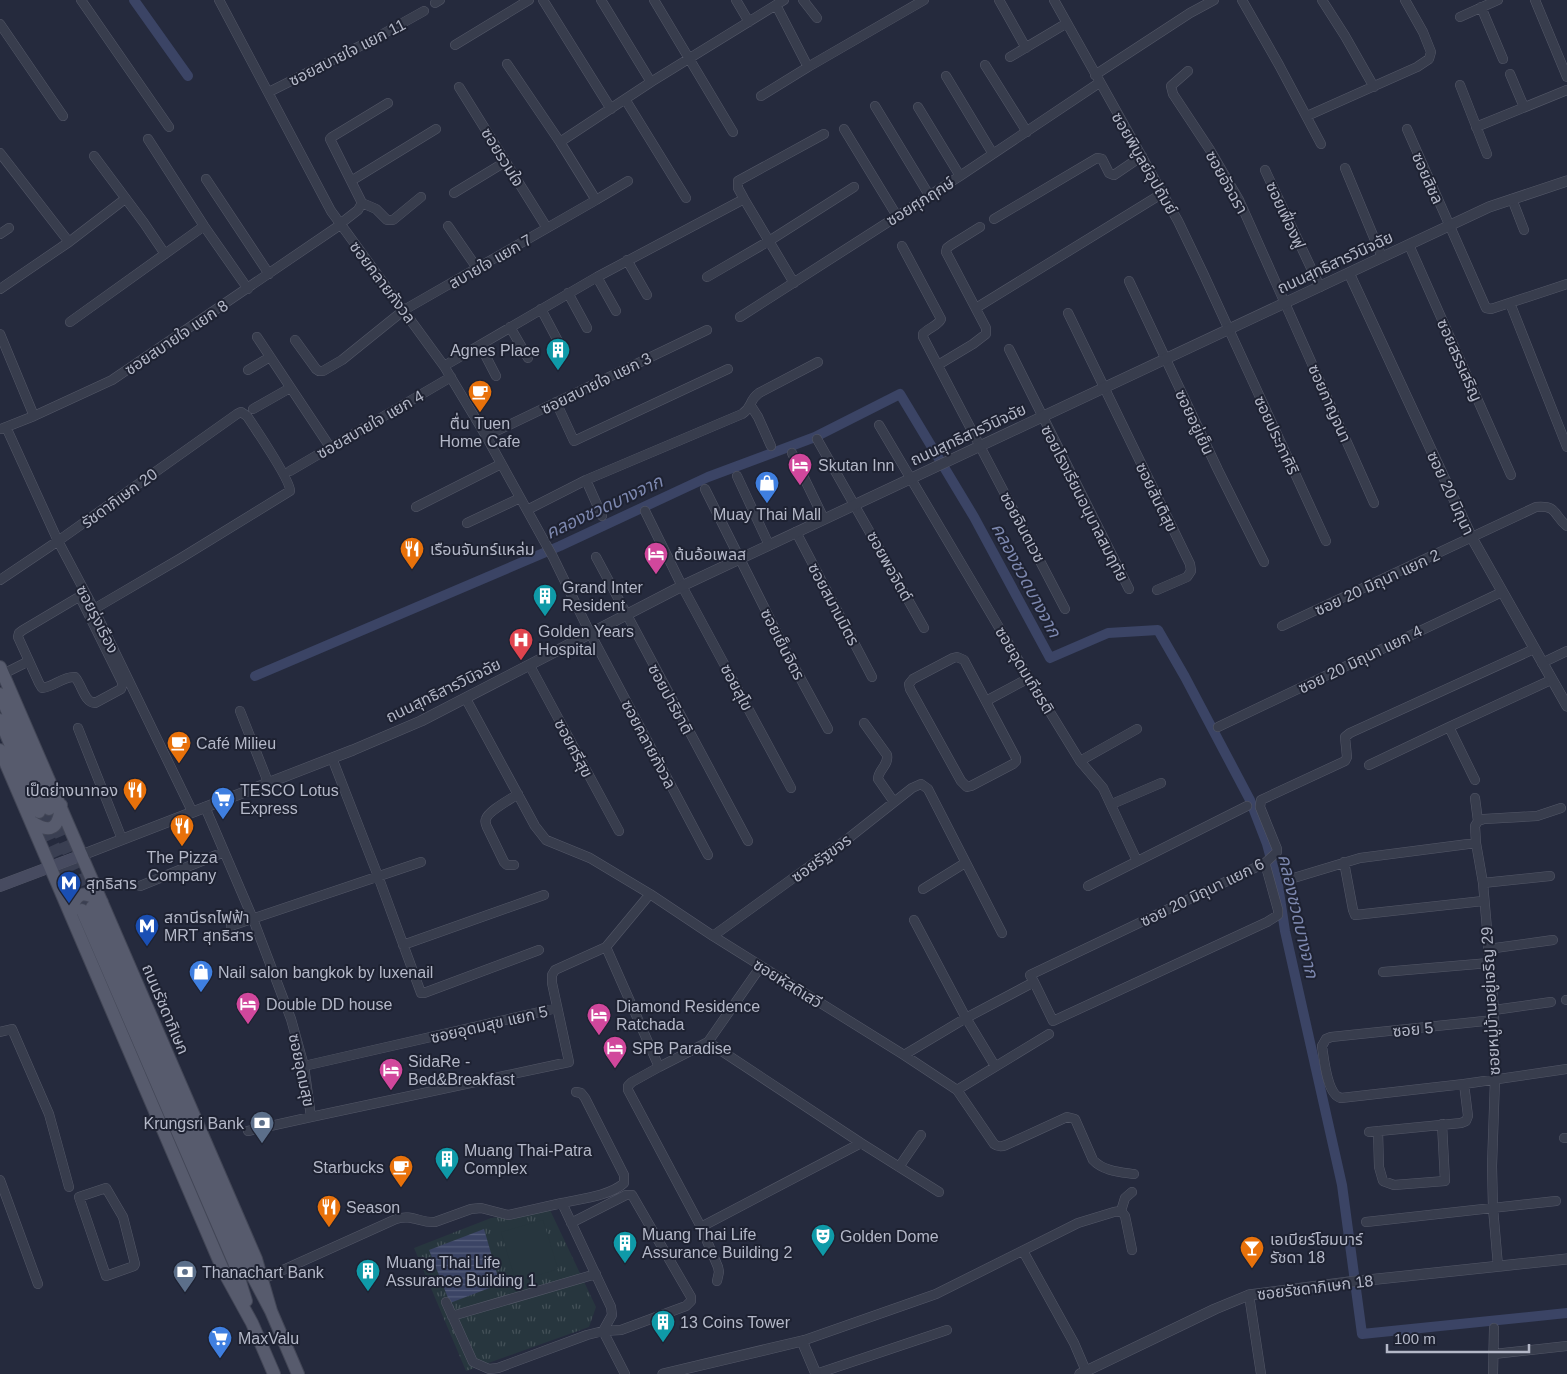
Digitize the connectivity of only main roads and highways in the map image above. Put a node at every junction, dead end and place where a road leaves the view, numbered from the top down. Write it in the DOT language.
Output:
graph roads {
  1 [pos="2,670"];
  2 [pos="0,694"];
  3 [pos="0,720"];
  4 [pos="0,750"];
  5 [pos="45,812"];
  6 [pos="82,855"];
  7 [pos="49,868"];
  8 [pos="0,886"];
  9 [pos="87,908"];
  10 [pos="271,1311"];
  11 [pos="274,1374"];
  12 [pos="298,1374"];
  1 -- 5 [label="main road, ถนนรัชดาภิเษก"];
  2 -- 5 [label="main road, ถนนรัชดาภิเษก"];
  3 -- 5 [label="main road, ถนนรัชดาภิเษก"];
  4 -- 5 [label="main road, ถนนรัชดาภิเษก"];
  5 -- 6 [label="main road, ถนนรัชดาภิเษก"];
  5 -- 7 [label="main road, ถนนรัชดาภิเษก"];
  6 -- 7 [label="main road, ถนนสุทธิสารวินิจฉัย"];
  6 -- 9 [label="main road, ถนนรัชดาภิเษก"];
  7 -- 8 [label="main road, ถนนสุทธิสารวินิจฉัย"];
  7 -- 9 [label="main road, ถนนรัชดาภิเษก"];
  9 -- 10 [label="main road, ถนนรัชดาภิเษก"];
  9 -- 10 [label="main road, ถนนรัชดาภิเษก"];
  9 -- 11 [label="main road, ถนนรัชดาภิเษก"];
  10 -- 12 [label="main road, ถนนรัชดาภิเษก"];
}
